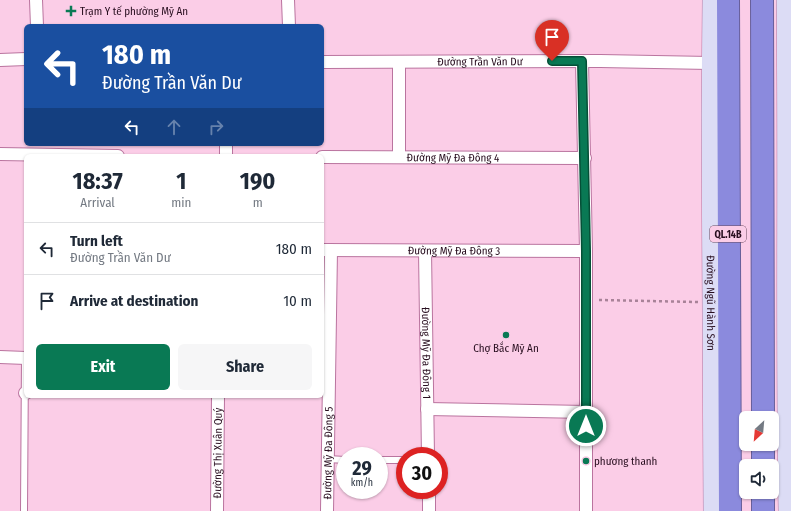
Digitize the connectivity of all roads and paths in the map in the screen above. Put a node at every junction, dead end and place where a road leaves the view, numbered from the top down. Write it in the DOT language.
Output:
graph roads {
  1 [pos="36,0"];
  2 [pos="288,0"];
  3 [pos="711,0"];
  4 [pos="728,0"];
  5 [pos="762,0"];
  6 [pos="785,0"];
  7 [pos="37,24"];
  8 [pos="288,24"];
  9 [pos="24,59"];
  10 [pos="0,60"];
  11 [pos="582,61"];
  12 [pos="324,62"];
  13 [pos="400,62"];
  14 [pos="710,63"];
  15 [pos="35,149"];
  16 [pos="0,154"];
  17 [pos="94,154"];
  18 [pos="399,156"];
  19 [pos="789,156"];
  20 [pos="324,157"];
  21 [pos="584,158"];
  22 [pos="789,181"];
  23 [pos="326,250"];
  24 [pos="425,250"];
  25 [pos="586,251"];
  26 [pos="586,300"];
  27 [pos="712,303"];
  28 [pos="788,346"];
  29 [pos="0,357"];
  30 [pos="24,358"];
  31 [pos="26,398"];
  32 [pos="218,398"];
  33 [pos="427,409"];
  34 [pos="763,411"];
  35 [pos="586,412"];
  36 [pos="428,447"];
  37 [pos="328,459"];
  38 [pos="336,459"];
  39 [pos="429,499"];
  40 [pos="763,499"];
  41 [pos="24,511"];
  42 [pos="217,511"];
  43 [pos="327,511"];
  44 [pos="429,511"];
  45 [pos="586,511"];
  46 [pos="712,511"];
  47 [pos="730,511"];
  48 [pos="763,511"];
  49 [pos="787,511"];
  1 -- 7 [label="street"];
  2 -- 8 [label="street"];
  3 -- 14 [label="main road, Đường Ngũ Hành Sơn"];
  4 -- 47 [label="highway, Đường Ngũ Hành Sơn / QL.14B"];
  5 -- 34 [label="highway, QL.14B"];
  6 -- 19 [label="main road"];
  9 -- 10 [label="street"];
  11 -- 13 [label="street, Đường Trần Văn Dư"];
  11 -- 14 [label="street, Đường Trần Văn Dư"];
  11 -- 21 [label="street"];
  12 -- 13 [label="street, Đường Trần Văn Dư"];
  13 -- 18 [label="street"];
  14 -- 27 [label="main road, Đường Ngũ Hành Sơn"];
  15 -- 16 [label="street"];
  15 -- 17 [label="street"];
  18 -- 20 [label="street, Đường Mỹ Đa Đông 4"];
  18 -- 21 [label="street, Đường Mỹ Đa Đông 4"];
  19 -- 22 [label="main road"];
  21 -- 25 [label="street"];
  22 -- 28 [label="main road"];
  23 -- 24 [label="street, Đường Mỹ Đa Đông 3"];
  23 -- 37 [label="street, Đường Mỹ Đa Đông 5"];
  24 -- 25 [label="street, Đường Mỹ Đa Đông 3"];
  24 -- 33 [label="street, Đường Mỹ Đa Đông 1"];
  25 -- 26 [label="street"];
  26 -- 27 [label="path"];
  26 -- 35 [label="street"];
  27 -- 46 [label="main road, Đường Ngũ Hành Sơn"];
  28 -- 49 [label="main road"];
  29 -- 30 [label="street"];
  31 -- 41 [label="lane"];
  32 -- 42 [label="street, Đường Thị Xuân Quý"];
  33 -- 35 [label="street"];
  33 -- 36 [label="street, Đường Mỹ Đa Đông 1"];
  35 -- 45 [label="street"];
  37 -- 38 [label="lane"];
  37 -- 43 [label="street, Đường Mỹ Đa Đông 5"];
  39 -- 44 [label="street"];
  40 -- 48 [label="highway"];
}
